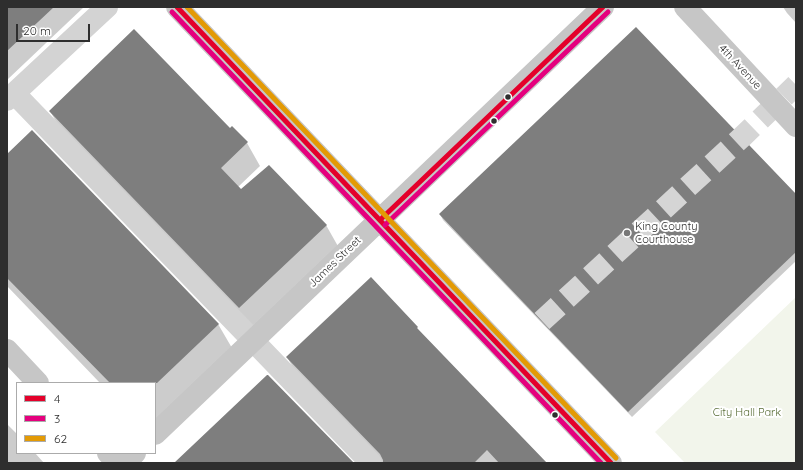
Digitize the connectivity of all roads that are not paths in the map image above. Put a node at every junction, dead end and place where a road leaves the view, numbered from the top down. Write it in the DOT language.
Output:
graph roads {
  1 [pos="107,7"];
  2 [pos="177,7"];
  3 [pos="603,7"];
  4 [pos="685,7"];
  5 [pos="10,96"];
  6 [pos="796,126"];
  7 [pos="380,220"];
  8 [pos="252,341"];
  9 [pos="7,350"];
  10 [pos="37,382"];
  11 [pos="156,433"];
  12 [pos="109,454"];
  13 [pos="134,454"];
  14 [pos="118,463"];
  15 [pos="125,463"];
  16 [pos="371,463"];
  17 [pos="611,463"];
  1 -- 5 [label="street"];
  2 -- 7 [label="main road"];
  3 -- 7 [label="main road, James Street"];
  4 -- 6 [label="main road, 4th Avenue"];
  5 -- 8 [label="street"];
  7 -- 8 [label="main road, James Street"];
  7 -- 17 [label="main road"];
  8 -- 11 [label="main road, James Street"];
  8 -- 16 [label="street"];
  9 -- 10 [label="main road"];
  12 -- 14 [label="main road"];
  13 -- 15 [label="main road"];
}
